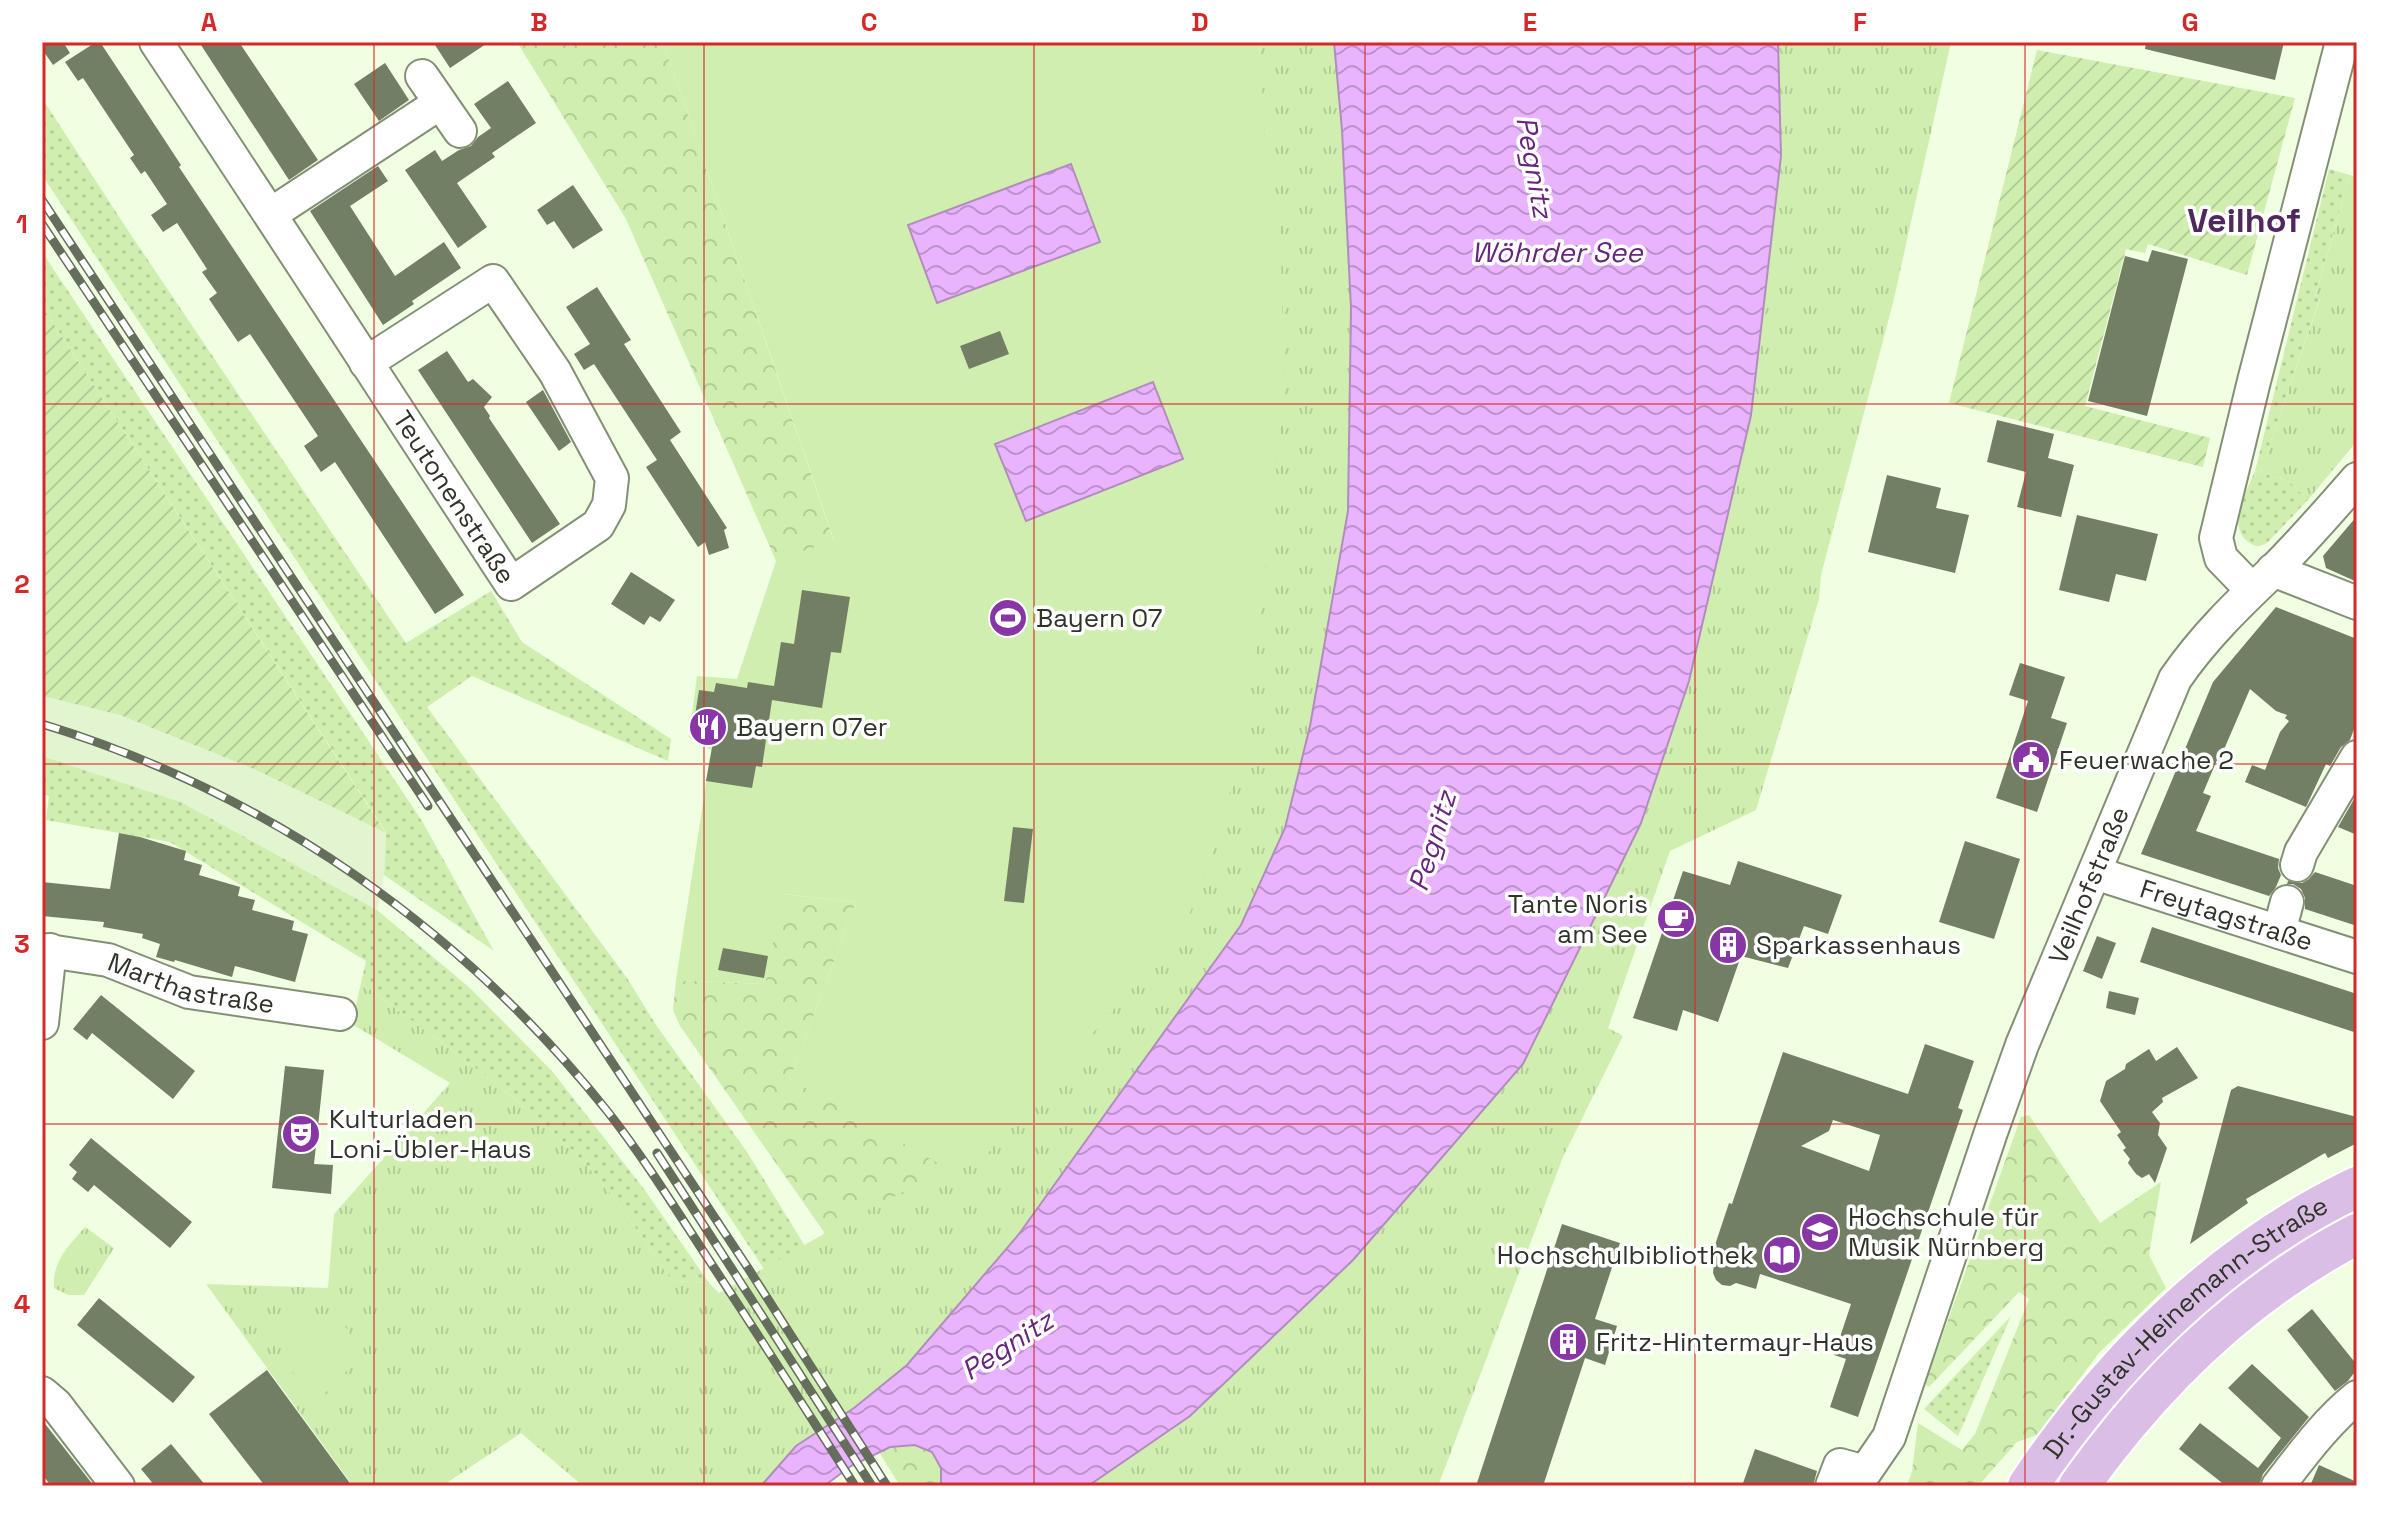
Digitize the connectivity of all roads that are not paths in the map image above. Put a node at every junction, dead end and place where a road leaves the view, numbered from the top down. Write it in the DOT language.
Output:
graph roads {
  1 [pos="156,42"];
  2 [pos="2342,42"];
  3 [pos="422,76"];
  4 [pos="440,103"];
  5 [pos="460,131"];
  6 [pos="271,214"];
  7 [pos="366,363"];
  8 [pos="2357,479"];
  9 [pos="2262,580"];
  10 [pos="2357,603"];
  11 [pos="2357,757"];
  12 [pos="2297,865"];
  13 [pos="2095,873"];
  14 [pos="46,950"];
  15 [pos="2357,957"];
  16 [pos="340,1014"];
  17 [pos="42,1023"];
  18 [pos="2357,1187"];
  19 [pos="2357,1234"];
  20 [pos="42,1393"];
  21 [pos="2357,1397"];
  22 [pos="118,1486"];
  23 [pos="1832,1486"];
  24 [pos="2028,1486"];
  25 [pos="2079,1486"];
  26 [pos="2278,1486"];
  1 -- 6 [label="street, Teutonenstraße"];
  2 -- 9 [label="street"];
  3 -- 4 [label="street"];
  4 -- 5 [label="street"];
  4 -- 6 [label="street"];
  6 -- 7 [label="street, Teutonenstraße"];
  7 -- 7 [label="street, Teutonenstraße"];
  8 -- 9 [label="street, Veilhofstraße"];
  9 -- 10 [label="street"];
  9 -- 13 [label="street, Veilhofstraße"];
  11 -- 12 [label="street"];
  13 -- 15 [label="street, Freytagstraße"];
  13 -- 23 [label="street, Veilhofstraße"];
  14 -- 16 [label="street, Marthastraße"];
  14 -- 17 [label="street"];
  18 -- 24 [label="main road, Dr.-Gustav-Heinemann-Straße"];
  19 -- 25 [label="main road, Dr.-Gustav-Heinemann-Straße"];
  20 -- 22 [label="street"];
  21 -- 26 [label="street"];
}
